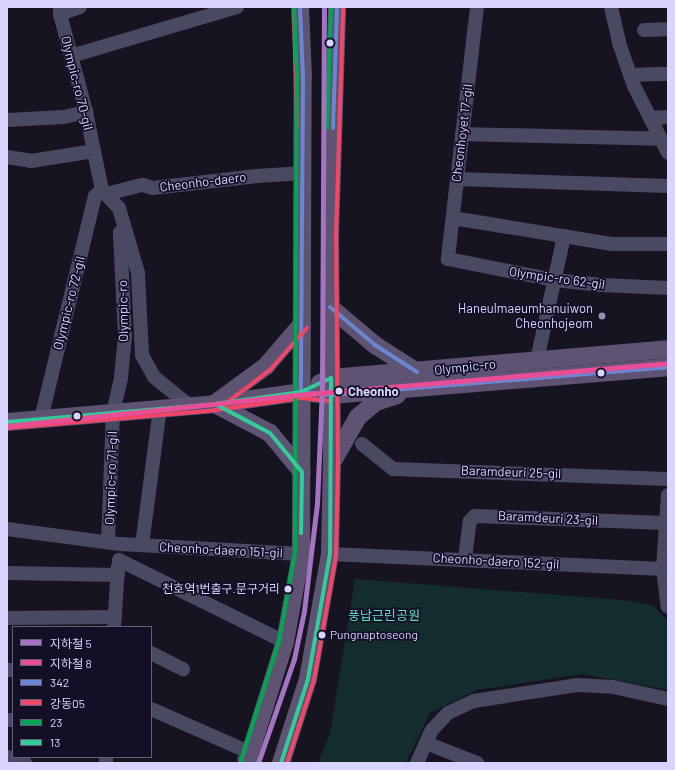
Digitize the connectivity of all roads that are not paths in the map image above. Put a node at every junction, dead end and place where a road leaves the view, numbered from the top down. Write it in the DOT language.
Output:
graph roads {
  1 [pos="80,7"];
  2 [pos="237,7"];
  3 [pos="300,7"];
  4 [pos="337,7"];
  5 [pos="477,7"];
  6 [pos="612,7"];
  7 [pos="60,11"];
  8 [pos="668,29"];
  9 [pos="644,30"];
  10 [pos="71,56"];
  11 [pos="668,74"];
  12 [pos="630,75"];
  13 [pos="86,112"];
  14 [pos="668,117"];
  15 [pos="650,118"];
  16 [pos="7,120"];
  17 [pos="462,134"];
  18 [pos="661,139"];
  19 [pos="94,151"];
  20 [pos="668,153"];
  21 [pos="7,157"];
  22 [pos="303,174"];
  23 [pos="457,178"];
  24 [pos="668,186"];
  25 [pos="104,192"];
  26 [pos="119,208"];
  27 [pos="453,218"];
  28 [pos="564,236"];
  29 [pos="668,244"];
  30 [pos="448,259"];
  31 [pos="554,280"];
  32 [pos="668,288"];
  33 [pos="330,307"];
  34 [pos="302,324"];
  35 [pos="668,349"];
  36 [pos="537,360"];
  37 [pos="668,367"];
  38 [pos="414,378"];
  39 [pos="331,386"];
  40 [pos="302,392"];
  41 [pos="215,404"];
  42 [pos="190,406"];
  43 [pos="160,409"];
  44 [pos="113,413"];
  45 [pos="41,419"];
  46 [pos="7,422"];
  47 [pos="362,444"];
  48 [pos="332,462"];
  49 [pos="302,472"];
  50 [pos="668,479"];
  51 [pos="668,495"];
  52 [pos="667,528"];
  53 [pos="7,529"];
  54 [pos="114,543"];
  55 [pos="142,545"];
  56 [pos="301,554"];
  57 [pos="330,554"];
  58 [pos="465,559"];
  59 [pos="119,560"];
  60 [pos="663,569"];
  61 [pos="7,573"];
  62 [pos="118,575"];
  63 [pos="668,607"];
  64 [pos="7,618"];
  65 [pos="115,622"];
  66 [pos="285,642"];
  67 [pos="152,654"];
  68 [pos="183,669"];
  69 [pos="668,700"];
  70 [pos="152,710"];
  71 [pos="426,743"];
  72 [pos="7,757"];
  73 [pos="246,760"];
  74 [pos="282,762"];
  75 [pos="25,763"];
  76 [pos="417,763"];
  77 [pos="477,763"];
  1 -- 7 [label="street, Olympic-ro 70-gil"];
  2 -- 10 [label="street"];
  3 -- 22 [label="main road"];
  4 -- 33 [label="main road"];
  5 -- 17 [label="street, Cheonhoyet 17-gil"];
  6 -- 12 [label="street"];
  7 -- 10 [label="street, Olympic-ro 70-gil"];
  8 -- 9 [label="street"];
  10 -- 13 [label="street, Olympic-ro 70-gil"];
  11 -- 12 [label="street"];
  12 -- 15 [label="street"];
  13 -- 16 [label="street"];
  13 -- 19 [label="street, Olympic-ro 70-gil"];
  14 -- 15 [label="street"];
  15 -- 18 [label="street"];
  17 -- 18 [label="street"];
  17 -- 23 [label="street, Cheonhoyet 17-gil"];
  18 -- 20 [label="street"];
  19 -- 21 [label="street"];
  19 -- 25 [label="street, Olympic-ro 70-gil"];
  22 -- 25 [label="street, Cheonho-daero"];
  22 -- 34 [label="main road"];
  23 -- 24 [label="street"];
  23 -- 27 [label="street, Cheonhoyet 17-gil"];
  25 -- 26 [label="street"];
  25 -- 45 [label="street, Olympic-ro 72-gil"];
  26 -- 42 [label="street"];
  26 -- 44 [label="street, Olympic-ro"];
  27 -- 28 [label="street"];
  27 -- 30 [label="street, Cheonhoyet 17-gil"];
  28 -- 29 [label="street"];
  28 -- 31 [label="street"];
  30 -- 31 [label="street, Olympic-ro 62-gil"];
  31 -- 32 [label="street, Olympic-ro 62-gil"];
  31 -- 36 [label="street"];
  33 -- 38 [label="main road"];
  33 -- 39 [label="main road"];
  34 -- 40 [label="main road"];
  34 -- 41 [label="main road"];
  35 -- 36 [label="main road, Olympic-ro"];
  36 -- 38 [label="main road, Olympic-ro"];
  37 -- 38 [label="main road, Olympic-ro"];
  38 -- 39 [label="main road, Olympic-ro"];
  38 -- 39 [label="main road, Olympic-ro"];
  38 -- 48 [label="main road"];
  39 -- 40 [label="main road, Olympic-ro"];
  39 -- 48 [label="main road"];
  40 -- 41 [label="main road, Olympic-ro"];
  40 -- 49 [label="main road"];
  41 -- 42 [label="main road, Olympic-ro"];
  41 -- 49 [label="main road"];
  42 -- 43 [label="main road, Olympic-ro"];
  43 -- 44 [label="main road, Olympic-ro"];
  43 -- 55 [label="street, Cheonho-daero 151-gil"];
  44 -- 45 [label="main road, Olympic-ro"];
  44 -- 54 [label="street, Olympic-ro 71-gil"];
  45 -- 46 [label="main road, Olympic-ro"];
  47 -- 50 [label="street, Baramdeuri 25-gil"];
  48 -- 57 [label="main road"];
  49 -- 56 [label="main road"];
  51 -- 52 [label="street"];
  52 -- 58 [label="street, Baramdeuri 23-gil"];
  52 -- 60 [label="street"];
  53 -- 54 [label="street, Cheonho-daero 151-gil"];
  54 -- 55 [label="street, Cheonho-daero 151-gil"];
  54 -- 59 [label="street, Olympic-ro 71-gil"];
  55 -- 56 [label="street, Cheonho-daero 151-gil"];
  56 -- 66 [label="main road"];
  57 -- 58 [label="street, Cheonho-daero 152-gil"];
  57 -- 74 [label="main road"];
  58 -- 60 [label="street, Cheonho-daero 152-gil"];
  59 -- 62 [label="street, Olympic-ro 71-gil"];
  59 -- 66 [label="street"];
  60 -- 63 [label="street"];
  61 -- 62 [label="street"];
  62 -- 65 [label="street, Olympic-ro 71-gil"];
  64 -- 65 [label="street"];
  66 -- 73 [label="main road"];
  67 -- 68 [label="street"];
  69 -- 71 [label="street"];
  70 -- 73 [label="street"];
  71 -- 76 [label="street"];
  71 -- 77 [label="street"];
  72 -- 75 [label="street"];
}
